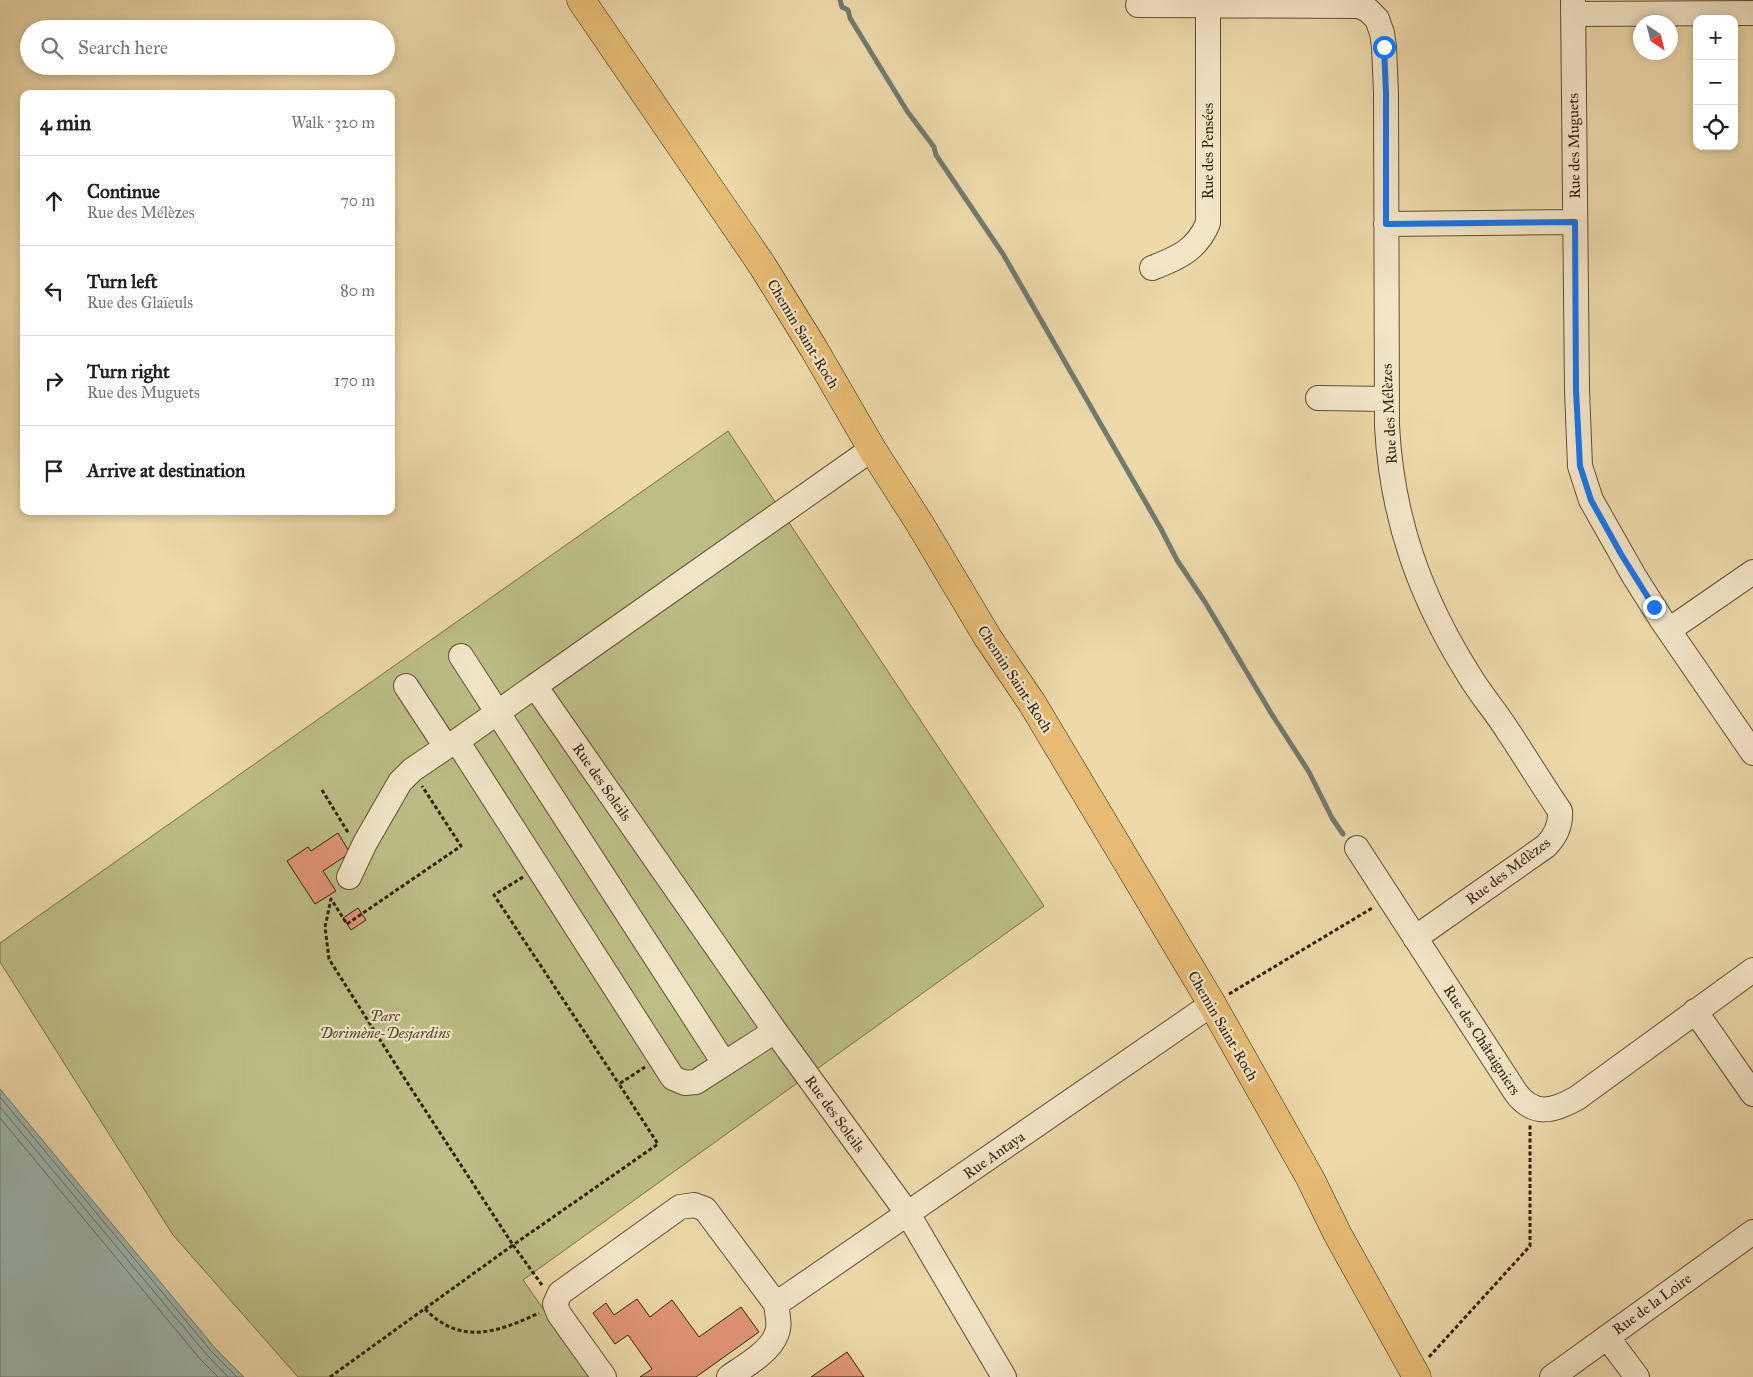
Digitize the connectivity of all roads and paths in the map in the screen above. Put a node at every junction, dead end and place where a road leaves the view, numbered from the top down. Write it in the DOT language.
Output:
graph roads {
  1 [pos="581,0"];
  2 [pos="1138,4"];
  3 [pos="1208,5"];
  4 [pos="1573,7"];
  5 [pos="1753,13"];
  6 [pos="1575,222"];
  7 [pos="1386,224"];
  8 [pos="1152,268"];
  9 [pos="1318,398"];
  10 [pos="1386,399"];
  11 [pos="872,449"];
  12 [pos="1753,572"];
  13 [pos="1669,630"];
  14 [pos="461,656"];
  15 [pos="406,686"];
  16 [pos="535,686"];
  17 [pos="497,714"];
  18 [pos="452,744"];
  19 [pos="1753,753"];
  20 [pos="412,770"];
  21 [pos="322,790"];
  22 [pos="1357,848"];
  23 [pos="360,852"];
  24 [pos="538,867"];
  25 [pos="349,877"];
  26 [pos="1389,898"];
  27 [pos="1415,938"];
  28 [pos="1753,970"];
  29 [pos="1212,1004"];
  30 [pos="1695,1010"];
  31 [pos="775,1031"];
  32 [pos="660,1057"];
  33 [pos="724,1063"];
  34 [pos="619,1084"];
  35 [pos="1753,1094"];
  36 [pos="1530,1107"];
  37 [pos="908,1214"];
  38 [pos="1753,1232"];
  39 [pos="513,1245"];
  40 [pos="555,1304"];
  41 [pos="776,1304"];
  42 [pos="425,1309"];
  43 [pos="1607,1337"];
  44 [pos="1416,1375"];
  45 [pos="330,1377"];
  46 [pos="604,1377"];
  47 [pos="729,1377"];
  48 [pos="1004,1377"];
  49 [pos="1552,1377"];
  50 [pos="1637,1377"];
  1 -- 11 [label="main road, Chemin Saint-Roch"];
  2 -- 3 [label="street, Rue des Mélèzes"];
  3 -- 7 [label="street, Rue des Mélèzes"];
  3 -- 8 [label="street, Rue des Pensées"];
  4 -- 5 [label="street"];
  4 -- 6 [label="street, Rue des Muguets"];
  6 -- 7 [label="street"];
  6 -- 13 [label="street, Rue des Muguets"];
  7 -- 10 [label="street, Rue des Mélèzes"];
  9 -- 10 [label="street"];
  10 -- 27 [label="street, Rue des Mélèzes"];
  11 -- 16 [label="street"];
  11 -- 29 [label="main road, Chemin Saint-Roch"];
  12 -- 13 [label="street"];
  13 -- 19 [label="street, Rue des Muguets"];
  14 -- 17 [label="street"];
  15 -- 18 [label="street"];
  16 -- 17 [label="street"];
  16 -- 31 [label="street, Rue des Soleils"];
  17 -- 18 [label="street"];
  17 -- 33 [label="street"];
  18 -- 20 [label="street"];
  18 -- 24 [label="street"];
  20 -- 23 [label="street"];
  20 -- 39 [label="path"];
  21 -- 23 [label="path"];
  22 -- 26 [label="street, Rue des Châtaigniers"];
  23 -- 25 [label="street"];
  24 -- 32 [label="street"];
  24 -- 34 [label="path"];
  26 -- 27 [label="street, Rue des Châtaigniers"];
  26 -- 29 [label="path"];
  27 -- 36 [label="street, Rue des Châtaigniers"];
  28 -- 30 [label="street, Rue des Châtaigniers"];
  29 -- 37 [label="street, Rue Antaya"];
  29 -- 44 [label="main road, Chemin Saint-Roch"];
  30 -- 35 [label="street"];
  30 -- 36 [label="street, Rue des Châtaigniers"];
  31 -- 33 [label="street"];
  31 -- 37 [label="street, Rue des Soleils"];
  32 -- 33 [label="street"];
  32 -- 34 [label="path"];
  34 -- 39 [label="path"];
  36 -- 44 [label="path"];
  37 -- 41 [label="street, Rue Antaya"];
  37 -- 48 [label="street, Rue des Soleils"];
  38 -- 43 [label="street, Rue de la Loire"];
  39 -- 40 [label="path"];
  39 -- 42 [label="path"];
  40 -- 41 [label="street"];
  40 -- 42 [label="path"];
  40 -- 46 [label="street"];
  41 -- 47 [label="street"];
  42 -- 45 [label="path"];
  43 -- 49 [label="street, Rue de la Loire"];
  43 -- 50 [label="street"];
}
